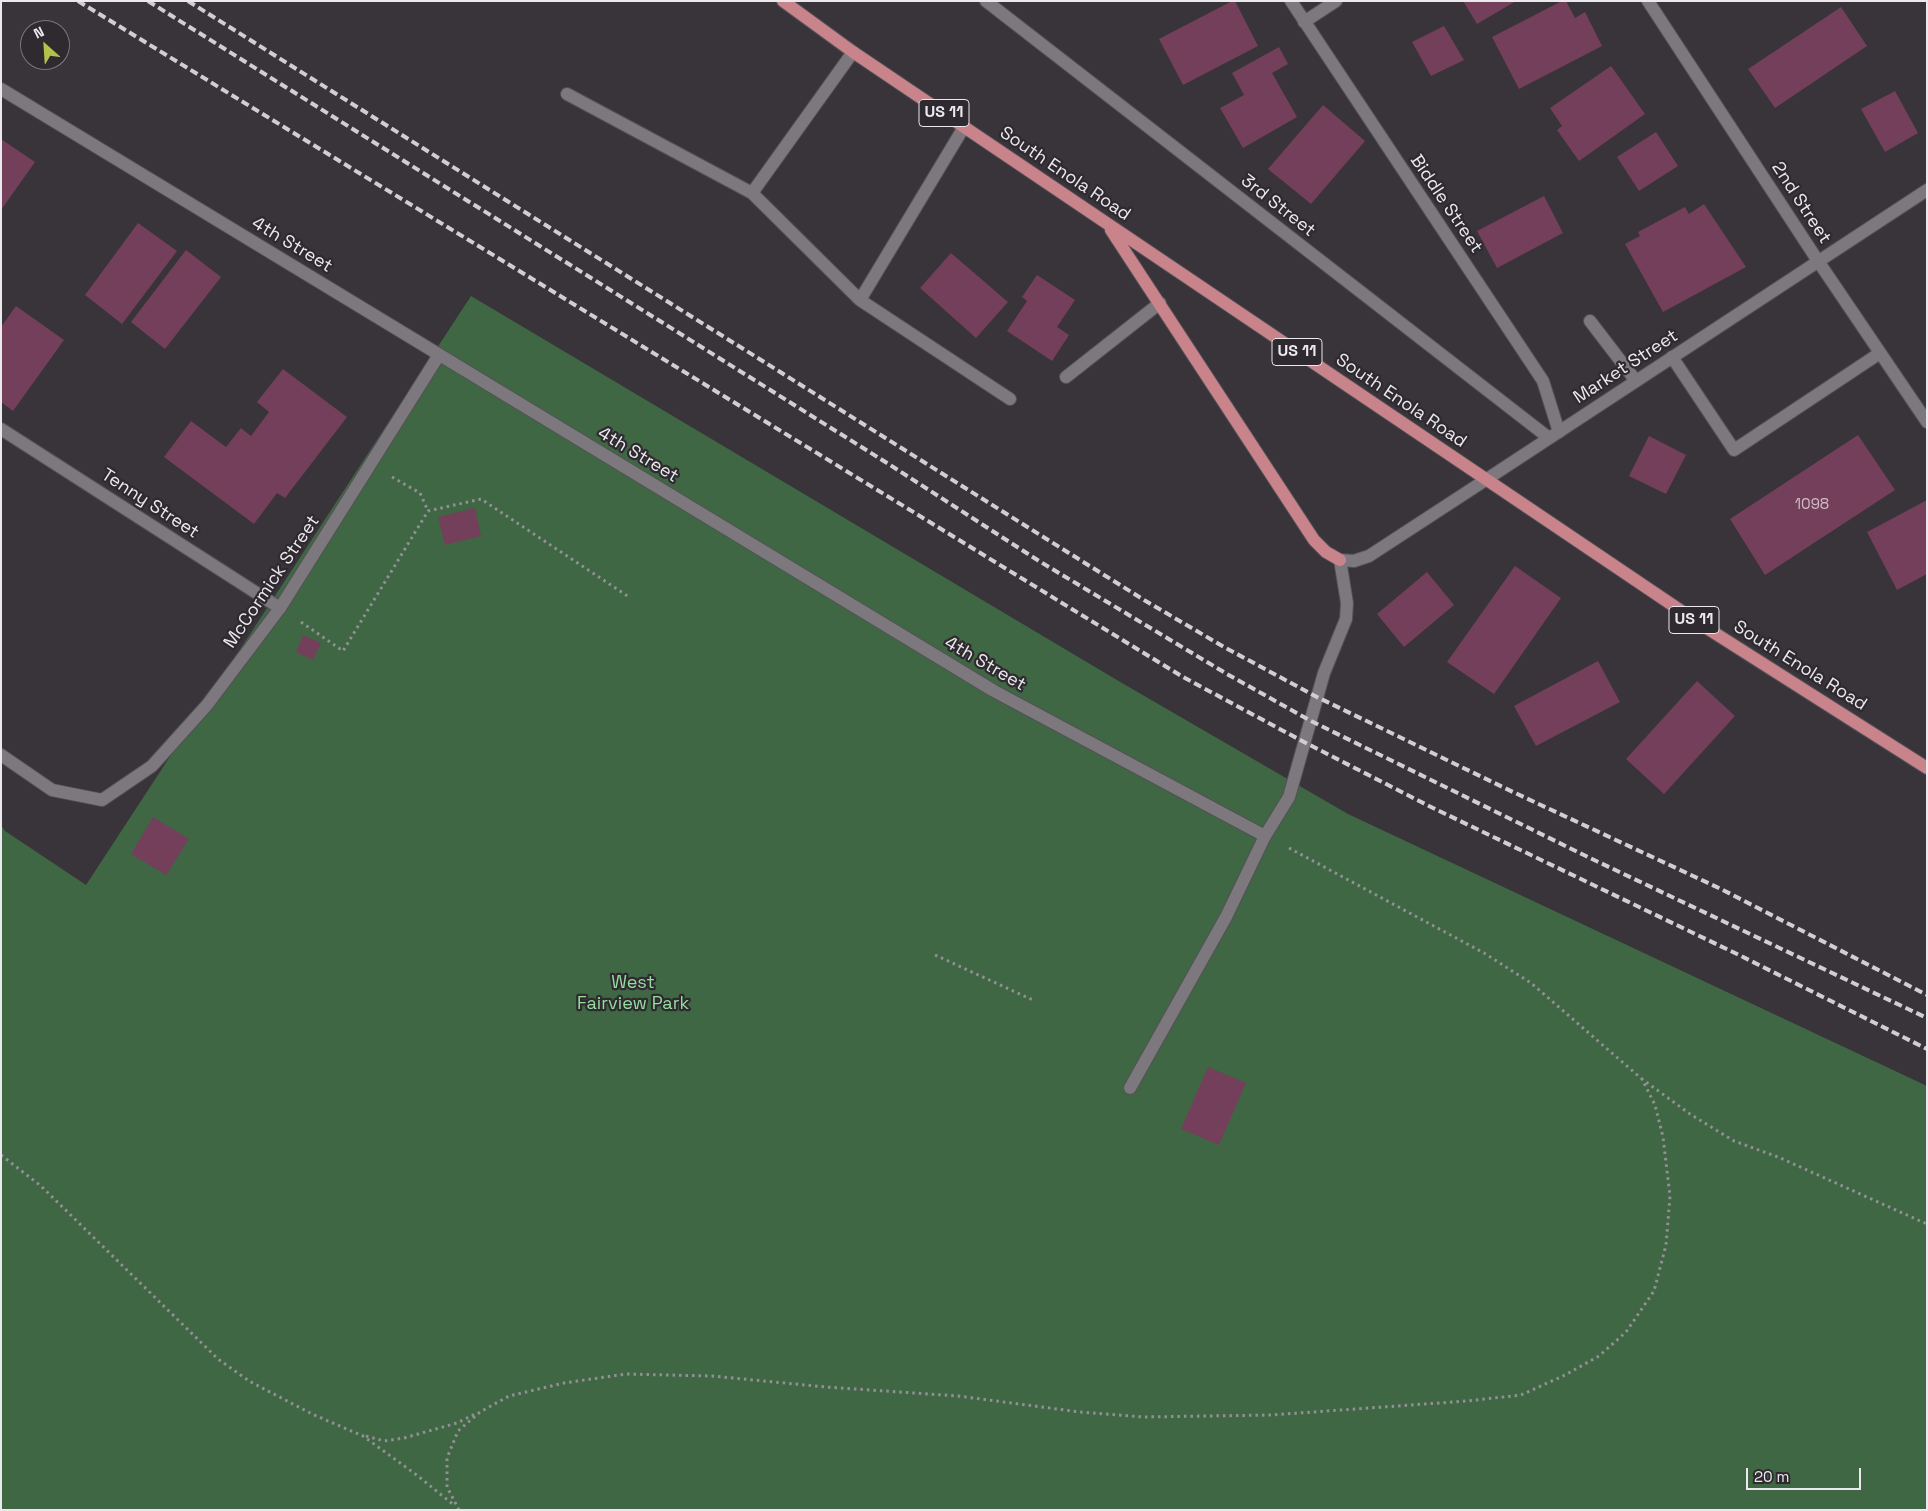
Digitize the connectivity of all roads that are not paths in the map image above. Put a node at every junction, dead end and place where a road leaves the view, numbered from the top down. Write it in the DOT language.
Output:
graph roads {
  1 [pos="783,1"];
  2 [pos="986,1"];
  3 [pos="1291,1"];
  4 [pos="1336,1"];
  5 [pos="1648,1"];
  6 [pos="1304,22"];
  7 [pos="853,52"];
  8 [pos="1,89"];
  9 [pos="567,94"];
  10 [pos="964,127"];
  11 [pos="1927,190"];
  12 [pos="752,193"];
  13 [pos="1107,224"];
  14 [pos="1818,261"];
  15 [pos="860,300"];
  16 [pos="1160,303"];
  17 [pos="1590,321"];
  18 [pos="1880,353"];
  19 [pos="439,355"];
  20 [pos="1672,357"];
  21 [pos="1066,377"];
  22 [pos="1636,381"];
  23 [pos="1010,399"];
  24 [pos="1927,422"];
  25 [pos="1,429"];
  26 [pos="1554,435"];
  27 [pos="1487,479"];
  28 [pos="1340,560"];
  29 [pos="280,608"];
  30 [pos="1906,754"];
  31 [pos="1,755"];
  32 [pos="1927,763"];
  33 [pos="1927,768"];
  34 [pos="1265,836"];
  35 [pos="1130,1088"];
  1 -- 7 [label="main road, South Enola Road / US 11"];
  2 -- 26 [label="street, 3rd Street"];
  3 -- 6 [label="street, Biddle Street"];
  4 -- 6 [label="street"];
  5 -- 14 [label="street, 2nd Street"];
  6 -- 26 [label="street, Biddle Street"];
  7 -- 10 [label="main road, South Enola Road / US 11"];
  7 -- 12 [label="street"];
  8 -- 19 [label="street, 4th Street"];
  9 -- 12 [label="street"];
  10 -- 13 [label="main road, South Enola Road / US 11"];
  10 -- 15 [label="street"];
  11 -- 14 [label="street, Market Street"];
  12 -- 15 [label="street"];
  13 -- 16 [label="main road"];
  13 -- 27 [label="main road, South Enola Road / US 11"];
  14 -- 18 [label="street, 2nd Street"];
  14 -- 20 [label="street, Market Street"];
  15 -- 23 [label="street"];
  16 -- 21 [label="street"];
  16 -- 28 [label="main road"];
  17 -- 22 [label="street"];
  18 -- 20 [label="street"];
  18 -- 24 [label="street, 2nd Street"];
  19 -- 29 [label="street, McCormick Street"];
  19 -- 34 [label="street, 4th Street"];
  20 -- 22 [label="street, Market Street"];
  22 -- 26 [label="street, Market Street"];
  25 -- 29 [label="street, Tenny Street"];
  26 -- 27 [label="street, Market Street"];
  27 -- 28 [label="street, Market Street"];
  27 -- 30 [label="main road, South Enola Road / US 11"];
  28 -- 34 [label="street"];
  29 -- 31 [label="street, McCormick Street"];
  30 -- 32 [label="main road, South Enola Road / US 11"];
  30 -- 33 [label="main road, South Enola Road / US 11"];
  34 -- 35 [label="street"];
}
